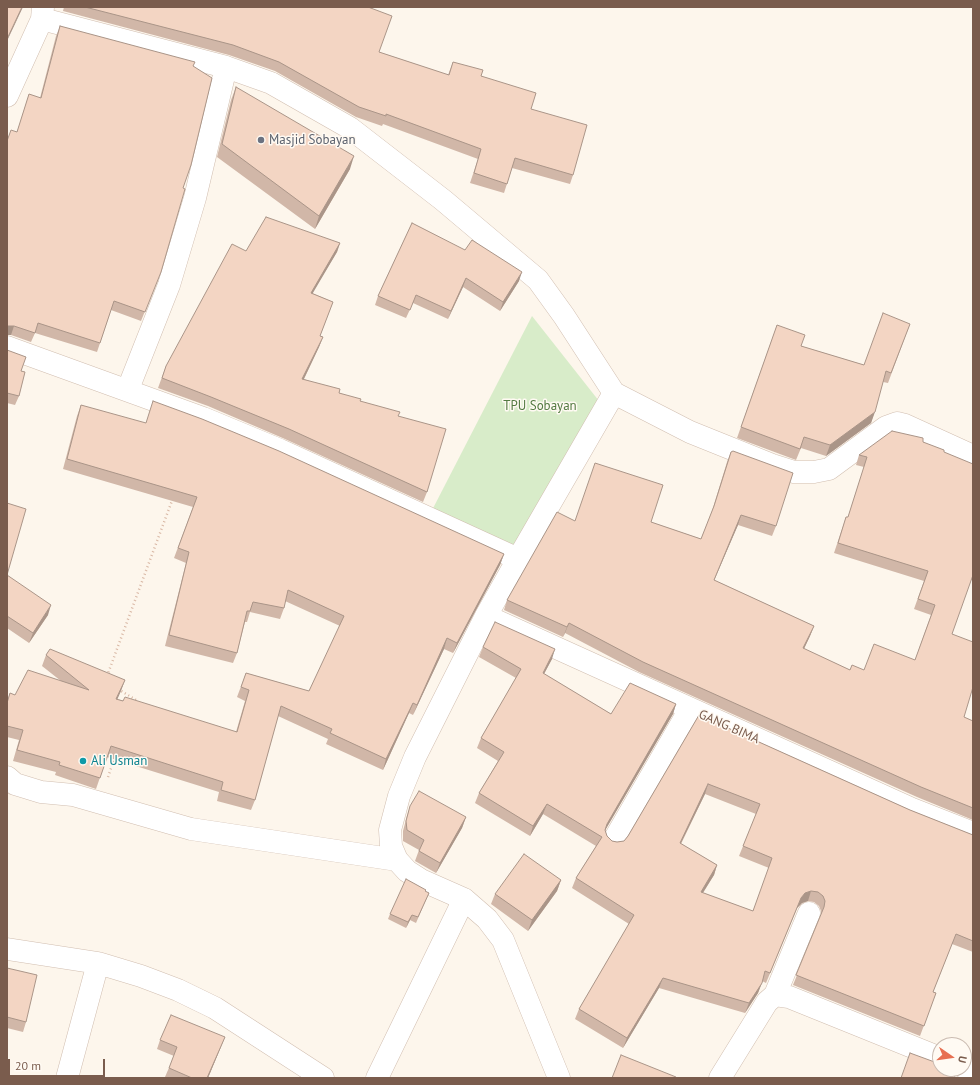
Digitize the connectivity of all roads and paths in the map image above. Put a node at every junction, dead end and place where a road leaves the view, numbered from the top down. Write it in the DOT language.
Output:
graph roads {
  1 [pos="43,13"];
  2 [pos="226,67"];
  3 [pos="7,96"];
  4 [pos="7,347"];
  5 [pos="128,389"];
  6 [pos="614,393"];
  7 [pos="973,456"];
  8 [pos="175,492"];
  9 [pos="518,559"];
  10 [pos="486,616"];
  11 [pos="105,681"];
  12 [pos="117,688"];
  13 [pos="133,707"];
  14 [pos="690,710"];
  15 [pos="117,752"];
  16 [pos="7,777"];
  17 [pos="98,804"];
  18 [pos="973,833"];
  19 [pos="614,840"];
  20 [pos="397,860"];
  21 [pos="464,899"];
  22 [pos="809,913"];
  23 [pos="7,949"];
  24 [pos="98,963"];
  25 [pos="775,995"];
  26 [pos="932,1055"];
  27 [pos="67,1078"];
  28 [pos="323,1078"];
  29 [pos="377,1078"];
  30 [pos="559,1078"];
  31 [pos="720,1078"];
  1 -- 2 [label="street"];
  1 -- 3 [label="street"];
  2 -- 5 [label="street"];
  2 -- 6 [label="street"];
  4 -- 5 [label="street"];
  5 -- 9 [label="street"];
  6 -- 7 [label="street"];
  6 -- 9 [label="street"];
  8 -- 11 [label="path"];
  9 -- 10 [label="street"];
  10 -- 14 [label="street, GANG BIMA"];
  10 -- 20 [label="street"];
  12 -- 13 [label="path"];
  14 -- 18 [label="street, GANG BIMA"];
  14 -- 19 [label="street"];
  15 -- 17 [label="path"];
  16 -- 17 [label="street"];
  17 -- 20 [label="street"];
  20 -- 21 [label="street"];
  21 -- 29 [label="street"];
  21 -- 30 [label="street"];
  22 -- 25 [label="street"];
  23 -- 24 [label="street"];
  24 -- 27 [label="street"];
  24 -- 28 [label="street"];
  25 -- 26 [label="street"];
  25 -- 31 [label="street"];
}
